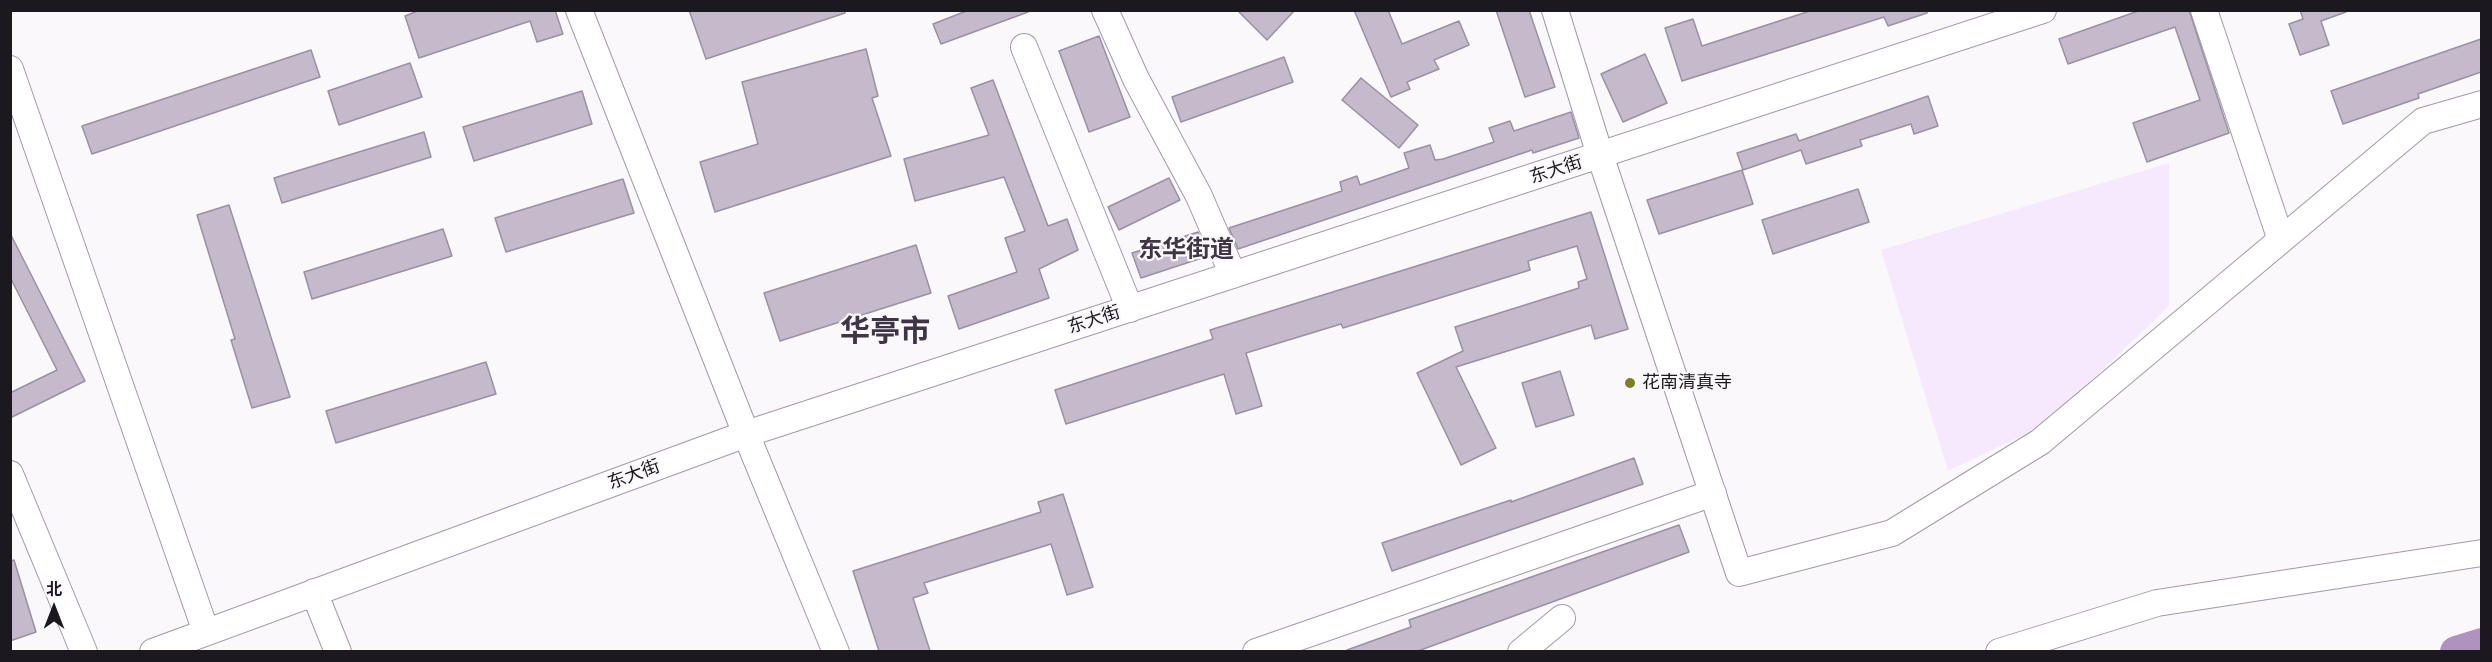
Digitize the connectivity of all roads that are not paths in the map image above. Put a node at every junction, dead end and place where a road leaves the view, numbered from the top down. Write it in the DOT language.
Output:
graph roads {
  1 [pos="579,10"];
  2 [pos="1105,10"];
  3 [pos="1555,10"];
  4 [pos="2043,10"];
  5 [pos="2204,10"];
  6 [pos="1024,47"];
  7 [pos="10,69"];
  8 [pos="2481,104"];
  9 [pos="1600,155"];
  10 [pos="2281,240"];
  11 [pos="1233,275"];
  12 [pos="1130,309"];
  13 [pos="746,434"];
  14 [pos="10,474"];
  15 [pos="1713,493"];
  16 [pos="2481,553"];
  17 [pos="314,592"];
  18 [pos="1562,618"];
  19 [pos="206,632"];
  20 [pos="1312,642"];
  21 [pos="84,651"];
  22 [pos="153,651"];
  23 [pos="338,651"];
  24 [pos="836,651"];
  25 [pos="1256,651"];
  26 [pos="1521,651"];
  27 [pos="1999,651"];
  1 -- 13 [label="street"];
  2 -- 11 [label="street"];
  3 -- 9 [label="street"];
  4 -- 9 [label="street, 东大街"];
  5 -- 10 [label="street"];
  6 -- 12 [label="street"];
  7 -- 19 [label="street"];
  8 -- 10 [label="street"];
  9 -- 11 [label="street, 东大街"];
  9 -- 15 [label="street"];
  10 -- 15 [label="street"];
  11 -- 12 [label="street, 东大街"];
  12 -- 13 [label="street, 东大街"];
  13 -- 17 [label="street, 东大街"];
  13 -- 24 [label="street"];
  14 -- 21 [label="street"];
  15 -- 20 [label="street"];
  16 -- 27 [label="street"];
  17 -- 19 [label="street, 东大街"];
  17 -- 23 [label="street"];
  18 -- 26 [label="street"];
  19 -- 22 [label="street, 东大街"];
  20 -- 25 [label="street"];
}
